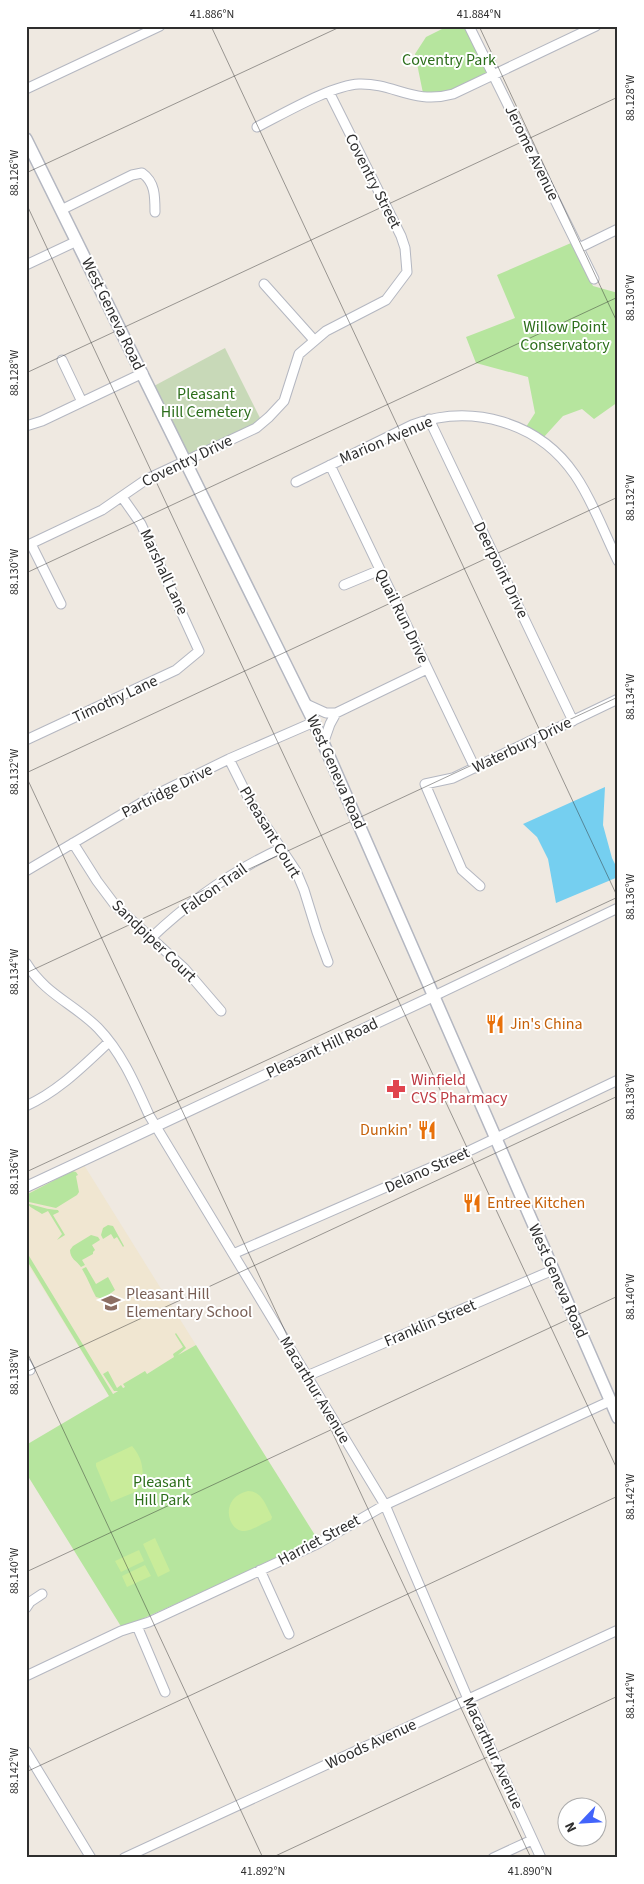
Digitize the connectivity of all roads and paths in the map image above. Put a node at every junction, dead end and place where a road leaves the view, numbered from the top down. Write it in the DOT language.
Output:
graph roads {
  1 [pos="160,26"];
  2 [pos="469,26"];
  3 [pos="596,26"];
  4 [pos="493,75"];
  5 [pos="26,89"];
  6 [pos="329,92"];
  7 [pos="257,127"];
  8 [pos="26,139"];
  9 [pos="61,210"];
  10 [pos="155,212"];
  11 [pos="618,230"];
  12 [pos="77,241"];
  13 [pos="579,248"];
  14 [pos="26,265"];
  15 [pos="407,272"];
  16 [pos="594,279"];
  17 [pos="264,284"];
  18 [pos="314,340"];
  19 [pos="62,360"];
  20 [pos="143,374"];
  21 [pos="82,402"];
  22 [pos="429,419"];
  23 [pos="26,426"];
  24 [pos="186,460"];
  25 [pos="330,465"];
  26 [pos="296,482"];
  27 [pos="122,496"];
  28 [pos="29,545"];
  29 [pos="618,561"];
  30 [pos="380,570"];
  31 [pos="344,585"];
  32 [pos="61,604"];
  33 [pos="199,651"];
  34 [pos="427,668"];
  35 [pos="618,699"];
  36 [pos="304,703"];
  37 [pos="336,712"];
  38 [pos="573,720"];
  39 [pos="314,722"];
  40 [pos="26,740"];
  41 [pos="323,744"];
  42 [pos="229,759"];
  43 [pos="475,768"];
  44 [pos="73,843"];
  45 [pos="282,848"];
  46 [pos="26,871"];
  47 [pos="480,886"];
  48 [pos="618,908"];
  49 [pos="151,938"];
  50 [pos="328,962"];
  51 [pos="26,963"];
  52 [pos="434,996"];
  53 [pos="221,1011"];
  54 [pos="109,1042"];
  55 [pos="618,1080"];
  56 [pos="26,1106"];
  57 [pos="157,1126"];
  58 [pos="496,1138"];
  59 [pos="26,1187"];
  60 [pos="233,1254"];
  61 [pos="553,1270"];
  62 [pos="307,1376"];
  63 [pos="610,1401"];
  64 [pos="618,1418"];
  65 [pos="385,1505"];
  66 [pos="260,1570"];
  67 [pos="42,1594"];
  68 [pos="26,1608"];
  69 [pos="137,1626"];
  70 [pos="618,1630"];
  71 [pos="289,1634"];
  72 [pos="27,1673"];
  73 [pos="165,1692"];
  74 [pos="468,1699"];
  75 [pos="26,1751"];
  76 [pos="532,1840"];
  77 [pos="91,1858"];
  78 [pos="124,1858"];
  79 [pos="493,1858"];
  80 [pos="541,1858"];
  1 -- 5 [label="street"];
  2 -- 4 [label="street, Jerome Avenue"];
  3 -- 4 [label="street"];
  4 -- 6 [label="street"];
  4 -- 13 [label="street, Jerome Avenue"];
  6 -- 7 [label="street"];
  6 -- 15 [label="street, Coventry Street"];
  8 -- 9 [label="main road, West Geneva Road"];
  9 -- 10 [label="street"];
  9 -- 12 [label="main road, West Geneva Road"];
  11 -- 13 [label="street"];
  12 -- 14 [label="street"];
  12 -- 20 [label="main road, West Geneva Road"];
  13 -- 16 [label="street, Jerome Avenue"];
  15 -- 18 [label="street, Coventry Drive"];
  17 -- 18 [label="street"];
  18 -- 24 [label="street, Coventry Drive"];
  19 -- 21 [label="street"];
  20 -- 21 [label="street"];
  20 -- 24 [label="main road, West Geneva Road"];
  21 -- 23 [label="street"];
  22 -- 25 [label="street, Marion Avenue"];
  22 -- 29 [label="street, Marion Avenue"];
  22 -- 38 [label="street, Deerpoint Drive"];
  24 -- 27 [label="street, Coventry Drive"];
  24 -- 36 [label="main road, West Geneva Road"];
  25 -- 26 [label="street, Marion Avenue"];
  25 -- 30 [label="street, Quail Run Drive"];
  27 -- 28 [label="street, Coventry Drive"];
  27 -- 33 [label="street, Marshall Lane"];
  28 -- 32 [label="street"];
  30 -- 31 [label="street"];
  30 -- 34 [label="street, Quail Run Drive"];
  33 -- 40 [label="street, Timothy Lane"];
  34 -- 37 [label="street"];
  34 -- 43 [label="street, Quail Run Drive"];
  35 -- 38 [label="street, Waterbury Drive"];
  36 -- 37 [label="street"];
  36 -- 39 [label="main road, West Geneva Road"];
  37 -- 41 [label="street"];
  38 -- 43 [label="street, Waterbury Drive"];
  39 -- 41 [label="main road, West Geneva Road"];
  39 -- 42 [label="street, Partridge Drive"];
  41 -- 52 [label="main road, West Geneva Road"];
  42 -- 44 [label="street, Partridge Drive"];
  42 -- 45 [label="street, Pheasant Court"];
  43 -- 47 [label="street, Waterbury Drive"];
  44 -- 46 [label="street, Partridge Drive"];
  44 -- 49 [label="street, Sandpiper Court"];
  45 -- 49 [label="street, Falcon Trail"];
  45 -- 50 [label="street, Pheasant Court"];
  48 -- 52 [label="street, Pleasant Hill Road"];
  49 -- 53 [label="street, Sandpiper Court"];
  51 -- 54 [label="street, Macarthur Avenue"];
  52 -- 57 [label="street, Pleasant Hill Road"];
  52 -- 58 [label="main road, West Geneva Road"];
  54 -- 56 [label="street"];
  54 -- 57 [label="street, Macarthur Avenue"];
  55 -- 58 [label="street, Delano Street"];
  57 -- 59 [label="street, Pleasant Hill Road"];
  57 -- 60 [label="street, Macarthur Avenue"];
  58 -- 60 [label="street, Delano Street"];
  58 -- 61 [label="main road, West Geneva Road"];
  60 -- 62 [label="street, Macarthur Avenue"];
  61 -- 62 [label="street, Franklin Street"];
  61 -- 63 [label="main road, West Geneva Road"];
  62 -- 65 [label="street, Macarthur Avenue"];
  63 -- 64 [label="main road, West Geneva Road"];
  63 -- 65 [label="street, Harriet Street"];
  65 -- 66 [label="street, Harriet Street"];
  65 -- 74 [label="street, Macarthur Avenue"];
  66 -- 69 [label="street, Harriet Street"];
  66 -- 71 [label="street"];
  67 -- 68 [label="street"];
  69 -- 72 [label="street, Harriet Street"];
  69 -- 73 [label="street"];
  70 -- 74 [label="street, Woods Avenue"];
  74 -- 76 [label="street, Macarthur Avenue"];
  74 -- 78 [label="street, Woods Avenue"];
  75 -- 77 [label="street"];
  76 -- 79 [label="street"];
  76 -- 80 [label="street, Macarthur Avenue"];
}
